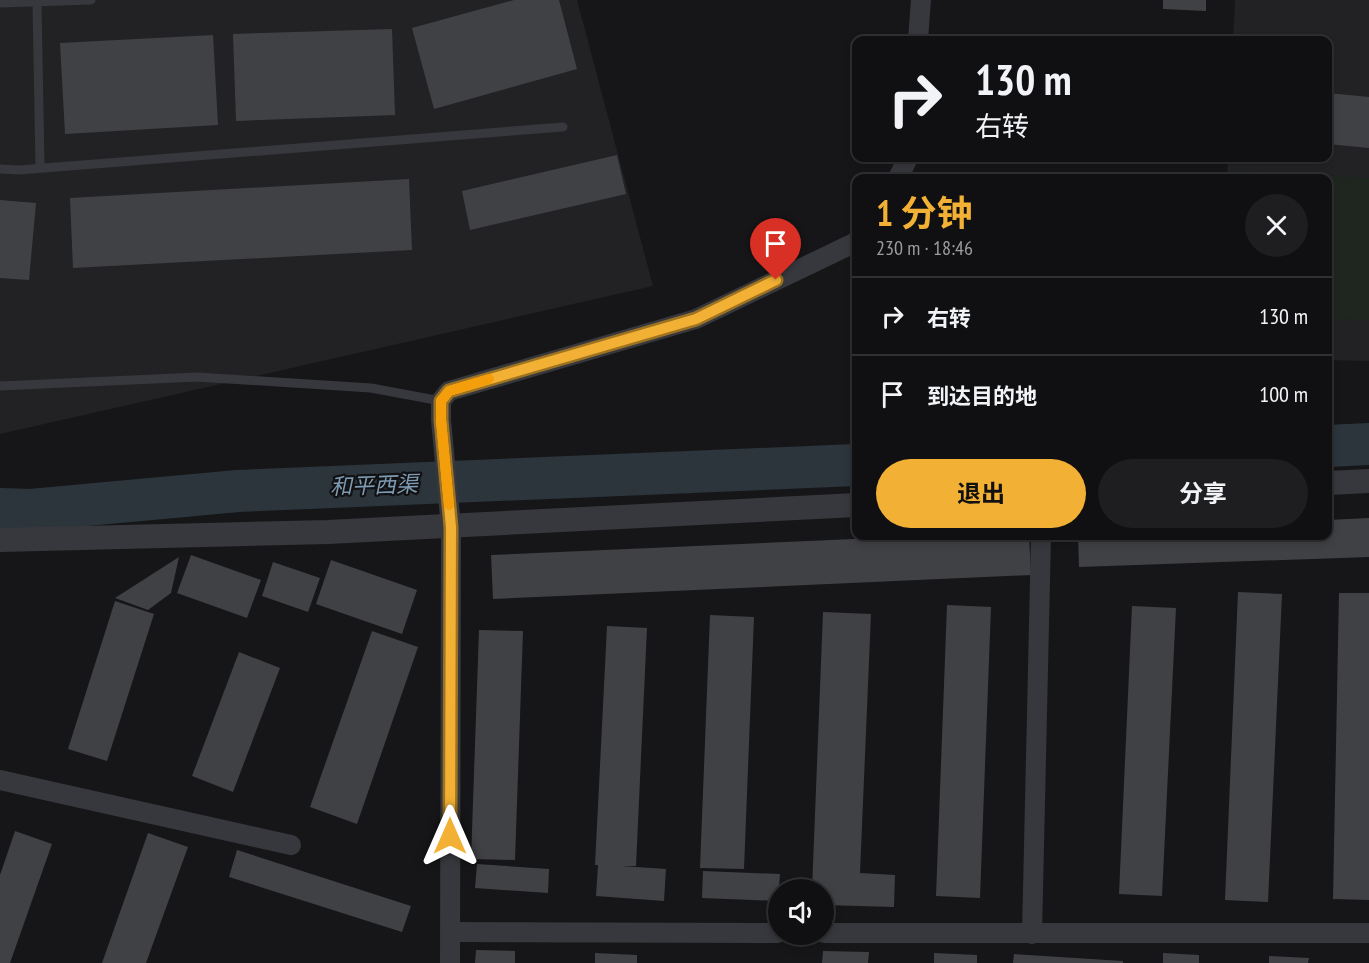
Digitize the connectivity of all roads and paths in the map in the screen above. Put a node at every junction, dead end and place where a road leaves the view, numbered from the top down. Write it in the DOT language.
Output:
graph roads {
  1 [pos="91,0"];
  2 [pos="921,0"];
  3 [pos="37,2"];
  4 [pos="0,3"];
  5 [pos="918,36"];
  6 [pos="563,127"];
  7 [pos="40,168"];
  8 [pos="0,169"];
  9 [pos="852,244"];
  10 [pos="0,386"];
  11 [pos="441,410"];
  12 [pos="1369,481"];
  13 [pos="1332,483"];
  14 [pos="852,505"];
  15 [pos="451,526"];
  16 [pos="0,540"];
  17 [pos="1041,540"];
  18 [pos="0,780"];
  19 [pos="291,845"];
  20 [pos="450,932"];
  21 [pos="768,933"];
  22 [pos="834,933"];
  23 [pos="1369,933"];
  24 [pos="1032,934"];
  25 [pos="450,963"];
  1 -- 3 [label="lane"];
  2 -- 5 [label="street"];
  3 -- 4 [label="lane"];
  3 -- 7 [label="lane"];
  6 -- 7 [label="lane"];
  7 -- 8 [label="lane"];
  9 -- 11 [label="street"];
  10 -- 11 [label="lane"];
  11 -- 15 [label="street"];
  12 -- 13 [label="street"];
  14 -- 15 [label="street"];
  15 -- 16 [label="street"];
  15 -- 20 [label="street"];
  17 -- 24 [label="street"];
  18 -- 19 [label="street"];
  20 -- 21 [label="street"];
  20 -- 25 [label="street"];
  22 -- 24 [label="street"];
  23 -- 24 [label="street"];
}
